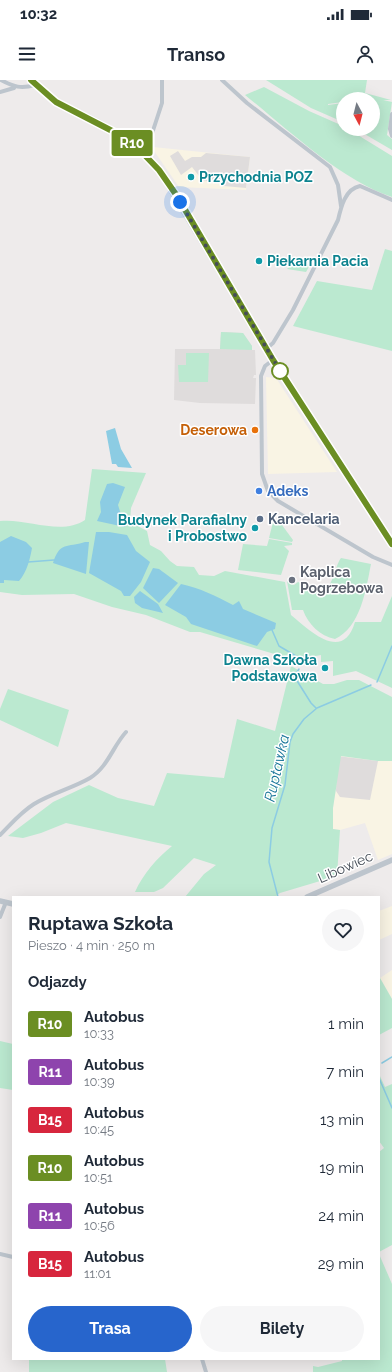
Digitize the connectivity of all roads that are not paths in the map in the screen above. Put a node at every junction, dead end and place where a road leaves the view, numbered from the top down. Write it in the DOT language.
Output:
graph roads {
  1 [pos="2,80"];
  2 [pos="162,80"];
  3 [pos="222,80"];
  4 [pos="33,83"];
  5 [pos="15,88"];
  6 [pos="0,92"];
  7 [pos="392,114"];
  8 [pos="392,136"];
  9 [pos="145,155"];
  10 [pos="392,200"];
  11 [pos="341,207"];
  12 [pos="266,348"];
  13 [pos="273,360"];
  14 [pos="392,544"];
  15 [pos="392,565"];
  16 [pos="126,732"];
  17 [pos="0,835"];
  18 [pos="392,860"];
  19 [pos="309,896"];
  20 [pos="3,901"];
  21 [pos="0,917"];
  22 [pos="0,1254"];
  23 [pos="12,1257"];
  24 [pos="202,1360"];
  25 [pos="206,1372"];
  1 -- 5 [label="street"];
  2 -- 9 [label="street"];
  3 -- 11 [label="street"];
  4 -- 5 [label="street"];
  4 -- 9 [label="main road"];
  5 -- 6 [label="street"];
  7 -- 8 [label="street"];
  9 -- 12 [label="main road"];
  10 -- 11 [label="street"];
  11 -- 12 [label="street"];
  12 -- 13 [label="main road"];
  13 -- 14 [label="main road"];
  13 -- 15 [label="street"];
  16 -- 17 [label="street"];
  18 -- 19 [label="street, Libowiec"];
  20 -- 21 [label="street"];
  22 -- 23 [label="street"];
  24 -- 25 [label="street"];
}
